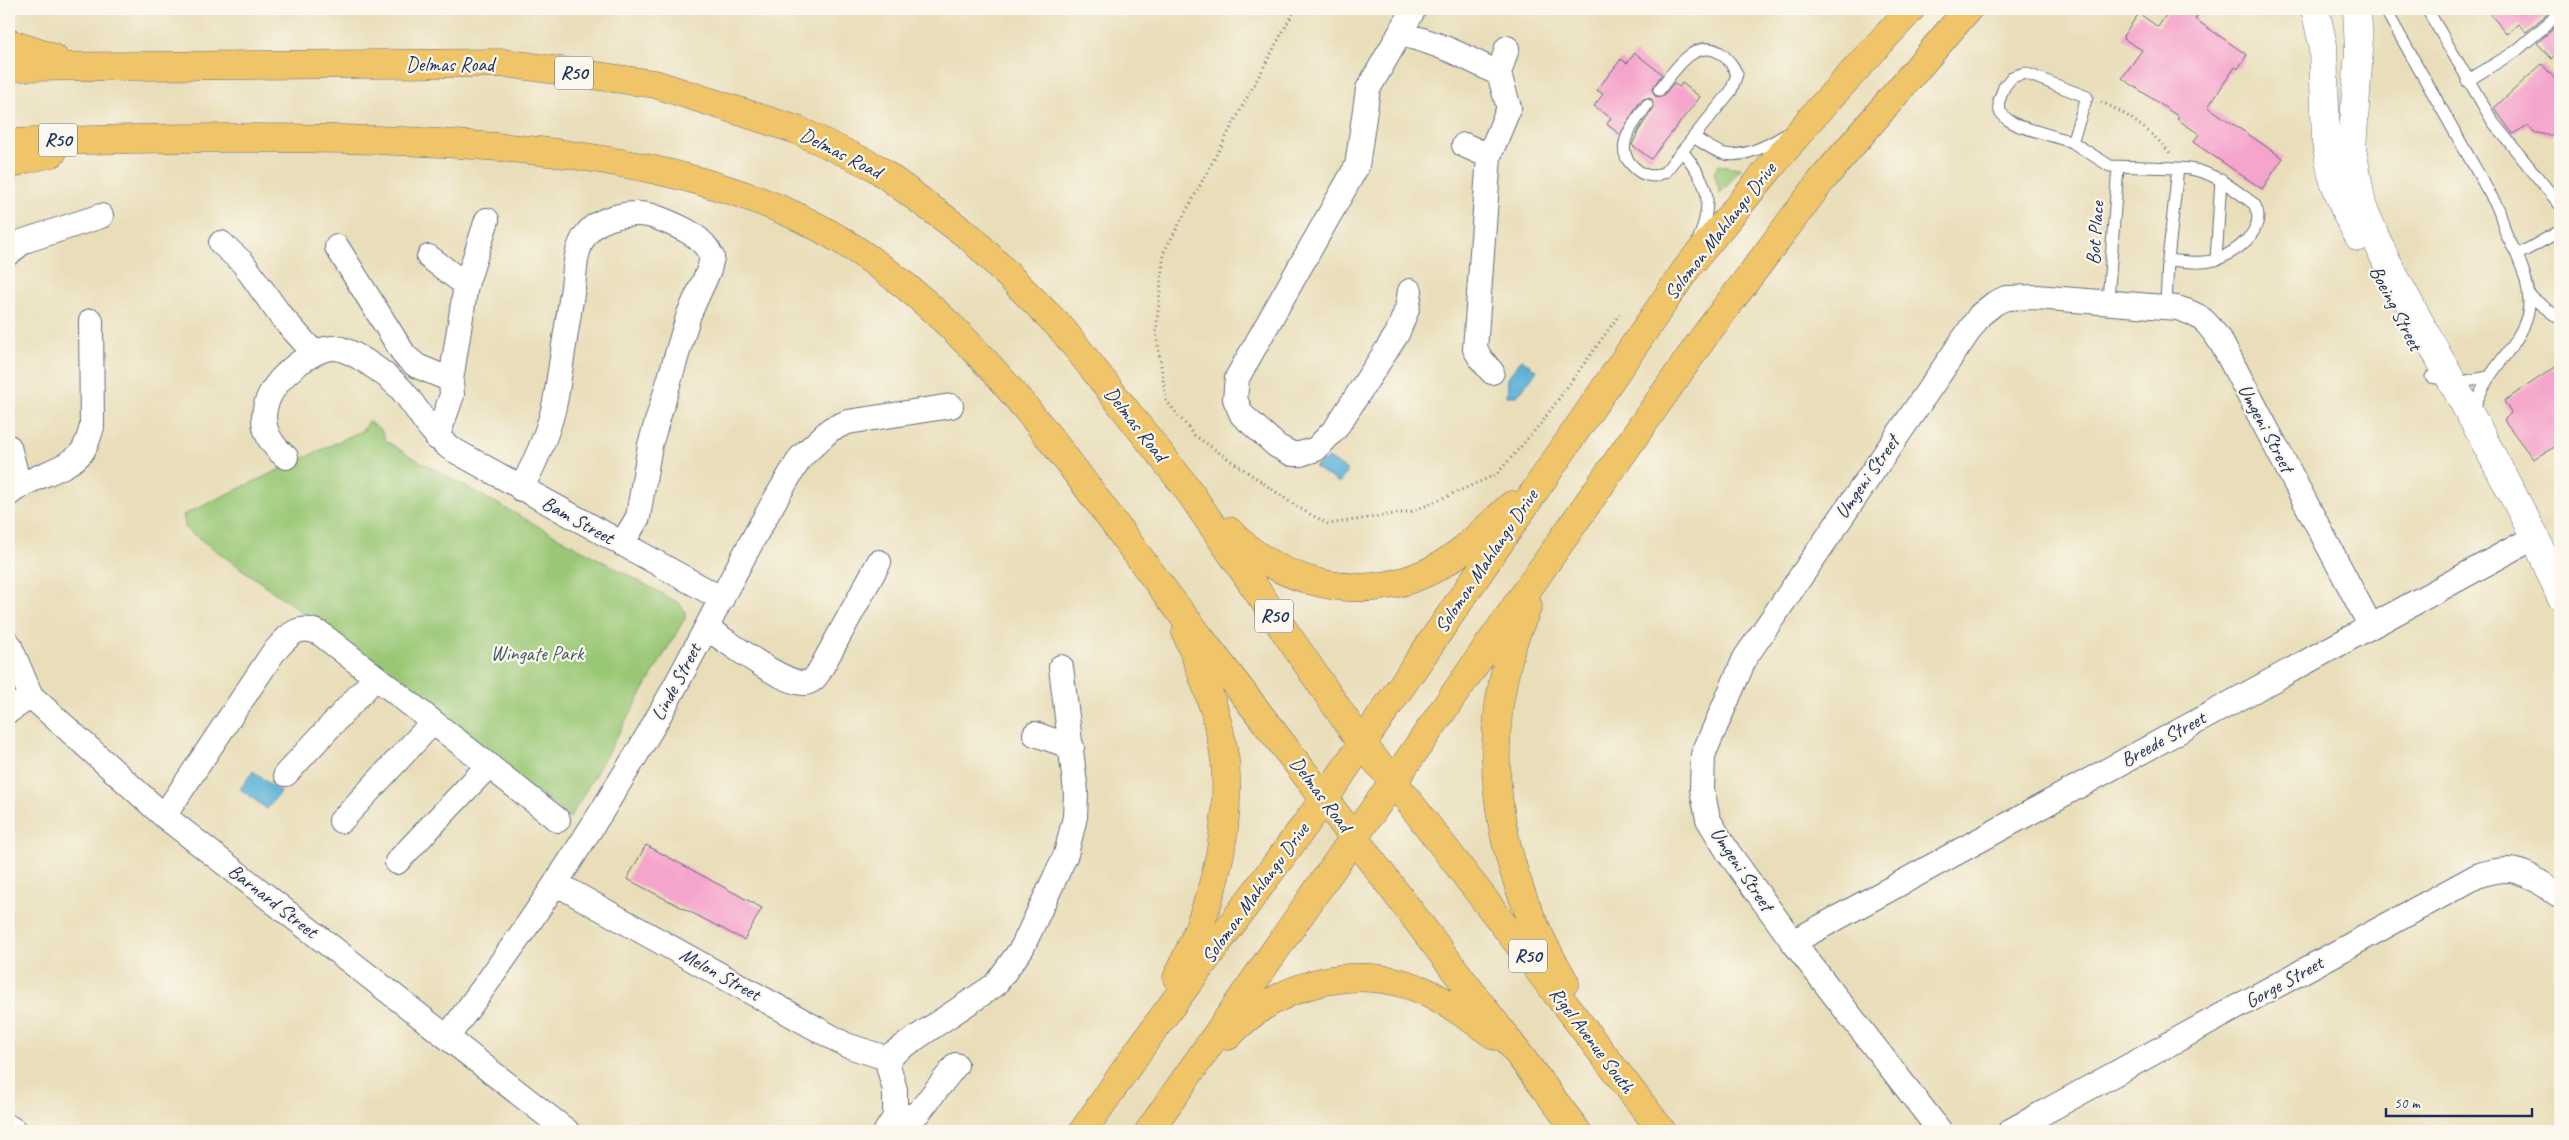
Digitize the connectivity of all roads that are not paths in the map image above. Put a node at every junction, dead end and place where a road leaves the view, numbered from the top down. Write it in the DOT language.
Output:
graph roads {
  1 [pos="1414,9"];
  2 [pos="1911,9"];
  3 [pos="1968,9"];
  4 [pos="2315,9"];
  5 [pos="2357,9"];
  6 [pos="2385,9"];
  7 [pos="2427,9"];
  8 [pos="2560,13"];
  9 [pos="1400,34"];
  10 [pos="9,43"];
  11 [pos="1507,48"];
  12 [pos="112,65"];
  13 [pos="9,68"];
  14 [pos="1499,74"];
  15 [pos="2467,81"];
  16 [pos="1660,90"];
  17 [pos="1647,105"];
  18 [pos="1812,117"];
  19 [pos="107,138"];
  20 [pos="1693,138"];
  21 [pos="9,142"];
  22 [pos="2072,142"];
  23 [pos="1464,145"];
  24 [pos="1682,151"];
  25 [pos="9,166"];
  26 [pos="2118,167"];
  27 [pos="2178,168"];
  28 [pos="1494,171"];
  29 [pos="2221,180"];
  30 [pos="2560,205"];
  31 [pos="101,216"];
  32 [pos="487,220"];
  33 [pos="2560,230"];
  34 [pos="220,243"];
  35 [pos="337,247"];
  36 [pos="9,253"];
  37 [pos="2517,255"];
  38 [pos="429,257"];
  39 [pos="2168,260"];
  40 [pos="2216,260"];
  41 [pos="1687,268"];
  42 [pos="466,285"];
  43 [pos="1410,291"];
  44 [pos="2530,297"];
  45 [pos="2108,301"];
  46 [pos="2166,306"];
  47 [pos="2560,319"];
  48 [pos="91,321"];
  49 [pos="314,352"];
  50 [pos="1492,372"];
  51 [pos="2489,377"];
  52 [pos="451,380"];
  53 [pos="2441,380"];
  54 [pos="951,406"];
  55 [pos="2471,415"];
  56 [pos="437,438"];
  57 [pos="9,447"];
  58 [pos="286,457"];
  59 [pos="1547,471"];
  60 [pos="1186,487"];
  61 [pos="521,489"];
  62 [pos="14,490"];
  63 [pos="2529,540"];
  64 [pos="622,544"];
  65 [pos="879,562"];
  66 [pos="1543,565"];
  67 [pos="2557,588"];
  68 [pos="722,599"];
  69 [pos="1174,604"];
  70 [pos="2370,626"];
  71 [pos="706,628"];
  72 [pos="9,644"];
  73 [pos="1061,667"];
  74 [pos="376,677"];
  75 [pos="31,696"];
  76 [pos="9,711"];
  77 [pos="433,722"];
  78 [pos="1035,734"];
  79 [pos="1362,744"];
  80 [pos="1072,747"];
  81 [pos="489,765"];
  82 [pos="286,774"];
  83 [pos="1394,782"];
  84 [pos="1325,798"];
  85 [pos="164,816"];
  86 [pos="558,820"];
  87 [pos="341,821"];
  88 [pos="1354,838"];
  89 [pos="397,862"];
  90 [pos="558,884"];
  91 [pos="2560,896"];
  92 [pos="1794,942"];
  93 [pos="448,1036"];
  94 [pos="1146,1040"];
  95 [pos="1517,1052"];
  96 [pos="886,1058"];
  97 [pos="956,1065"];
  98 [pos="1180,1087"];
  99 [pos="1642,1106"];
  100 [pos="890,1124"];
  101 [pos="9,1127"];
  102 [pos="15,1131"];
  103 [pos="567,1131"];
  104 [pos="1083,1131"];
  105 [pos="1149,1131"];
  106 [pos="1577,1131"];
  107 [pos="1662,1131"];
  108 [pos="1940,1131"];
  109 [pos="2010,1131"];
  1 -- 9 [label="street"];
  2 -- 18 [label="main road, Solomon Mahlangu Drive"];
  3 -- 66 [label="main road"];
  4 -- 53 [label="street, Boeing Street"];
  5 -- 53 [label="street, Boeing Street"];
  6 -- 37 [label="lane"];
  7 -- 15 [label="lane"];
  8 -- 15 [label="lane"];
  9 -- 14 [label="street"];
  9 -- 43 [label="street"];
  10 -- 12 [label="main road"];
  11 -- 14 [label="street"];
  12 -- 13 [label="main road, Delmas Road / R50"];
  12 -- 60 [label="main road, Delmas Road / R50"];
  14 -- 28 [label="street"];
  15 -- 30 [label="lane"];
  16 -- 20 [label="lane"];
  17 -- 24 [label="lane"];
  18 -- 20 [label="lane"];
  18 -- 41 [label="main road, Solomon Mahlangu Drive"];
  19 -- 21 [label="main road, Delmas Road / R50"];
  19 -- 25 [label="main road"];
  19 -- 69 [label="main road, Delmas Road / R50"];
  20 -- 24 [label="lane"];
  22 -- 22 [label="lane"];
  22 -- 26 [label="lane"];
  23 -- 28 [label="street"];
  24 -- 41 [label="lane"];
  26 -- 27 [label="lane"];
  26 -- 45 [label="lane, Bot Place"];
  27 -- 29 [label="lane"];
  27 -- 39 [label="lane"];
  28 -- 50 [label="street"];
  29 -- 40 [label="lane"];
  29 -- 40 [label="lane"];
  31 -- 36 [label="street"];
  32 -- 42 [label="street"];
  33 -- 37 [label="lane"];
  34 -- 49 [label="street"];
  35 -- 52 [label="street"];
  37 -- 44 [label="lane"];
  38 -- 42 [label="street"];
  39 -- 40 [label="lane"];
  39 -- 46 [label="lane"];
  41 -- 59 [label="main road, Solomon Mahlangu Drive"];
  42 -- 52 [label="street"];
  44 -- 47 [label="lane"];
  44 -- 51 [label="lane"];
  45 -- 46 [label="street, Umgeni Street"];
  45 -- 92 [label="street, Umgeni Street"];
  46 -- 70 [label="street, Umgeni Street"];
  48 -- 62 [label="street"];
  49 -- 56 [label="street"];
  49 -- 58 [label="street"];
  51 -- 53 [label="lane"];
  51 -- 55 [label="lane"];
  52 -- 56 [label="street"];
  53 -- 55 [label="street, Boeing Street"];
  53 -- 63 [label="street, Boeing Street"];
  54 -- 68 [label="street, Linde Street"];
  55 -- 63 [label="street, Boeing Street"];
  56 -- 61 [label="street, Bam Street"];
  57 -- 62 [label="street"];
  59 -- 60 [label="main road"];
  59 -- 79 [label="main road, Solomon Mahlangu Drive"];
  60 -- 79 [label="main road, Delmas Road / R50"];
  61 -- 64 [label="street, Bam Street"];
  61 -- 64 [label="street"];
  63 -- 67 [label="street, Boeing Street"];
  63 -- 70 [label="street, Breede Street"];
  64 -- 68 [label="street, Bam Street"];
  65 -- 71 [label="street"];
  66 -- 83 [label="main road"];
  66 -- 99 [label="main road"];
  68 -- 71 [label="street, Linde Street"];
  69 -- 84 [label="main road, Delmas Road / R50"];
  69 -- 94 [label="main road"];
  70 -- 92 [label="street, Breede Street"];
  71 -- 90 [label="street, Linde Street"];
  72 -- 75 [label="street, Barnard Street"];
  73 -- 80 [label="street"];
  74 -- 77 [label="street"];
  74 -- 82 [label="street"];
  74 -- 85 [label="street"];
  75 -- 76 [label="street"];
  75 -- 85 [label="street, Barnard Street"];
  77 -- 81 [label="street"];
  77 -- 87 [label="street"];
  78 -- 80 [label="street"];
  79 -- 83 [label="main road, Delmas Road / R50"];
  79 -- 84 [label="main road, Solomon Mahlangu Drive"];
  80 -- 96 [label="street"];
  81 -- 86 [label="street"];
  81 -- 89 [label="street"];
  83 -- 88 [label="main road"];
  83 -- 99 [label="main road, Rigel Avenue South / R50"];
  84 -- 88 [label="main road, Delmas Road / R50"];
  84 -- 94 [label="main road, Solomon Mahlangu Drive"];
  85 -- 93 [label="street, Barnard Street"];
  88 -- 95 [label="main road, R50"];
  88 -- 98 [label="main road"];
  90 -- 93 [label="street, Linde Street"];
  90 -- 96 [label="street, Melon Street"];
  91 -- 109 [label="street, Gorge Street"];
  92 -- 108 [label="street, Umgeni Street"];
  93 -- 103 [label="street, Barnard Street"];
  94 -- 104 [label="main road, Solomon Mahlangu Drive"];
  95 -- 98 [label="main road"];
  95 -- 106 [label="main road, R50"];
  96 -- 100 [label="street"];
  97 -- 100 [label="street"];
  98 -- 105 [label="main road"];
  99 -- 107 [label="main road, Rigel Avenue South / R50"];
  101 -- 102 [label="street"];
}
